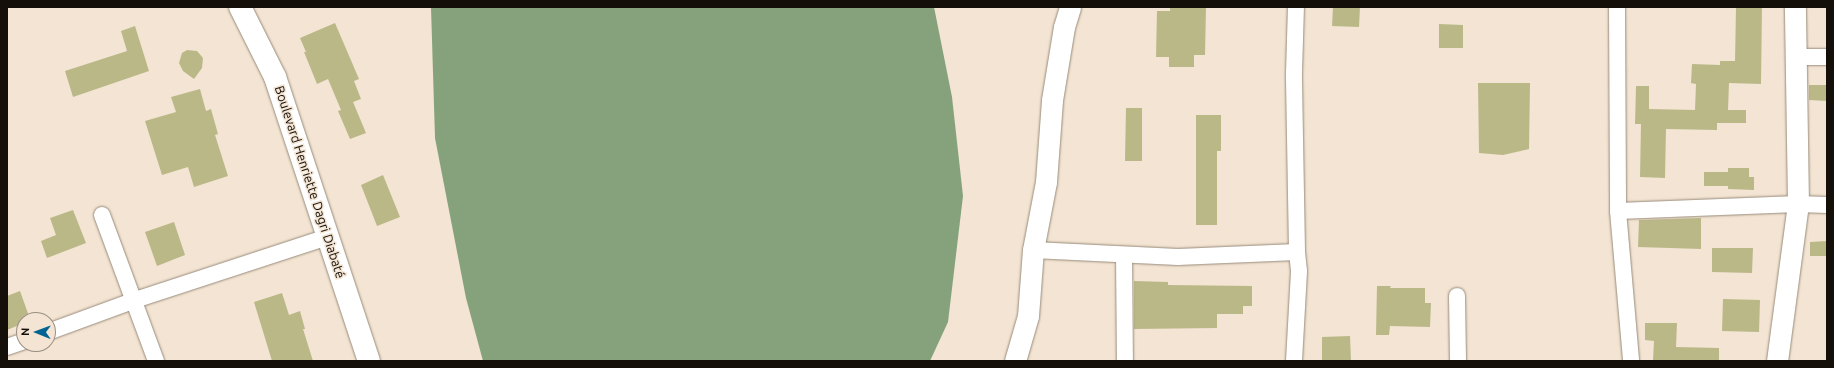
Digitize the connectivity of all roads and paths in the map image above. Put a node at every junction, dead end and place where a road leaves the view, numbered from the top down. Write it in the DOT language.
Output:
graph roads {
  1 [pos="240,7"];
  2 [pos="1070,7"];
  3 [pos="1296,7"];
  4 [pos="1617,7"];
  5 [pos="1795,7"];
  6 [pos="1796,57"];
  7 [pos="1827,57"];
  8 [pos="1798,204"];
  9 [pos="1827,205"];
  10 [pos="1618,211"];
  11 [pos="102,215"];
  12 [pos="328,237"];
  13 [pos="1034,250"];
  14 [pos="1297,252"];
  15 [pos="1124,255"];
  16 [pos="1457,296"];
  17 [pos="135,300"];
  18 [pos="56,329"];
  19 [pos="156,361"];
  20 [pos="369,361"];
  21 [pos="1015,361"];
  22 [pos="1125,361"];
  23 [pos="1294,361"];
  24 [pos="1458,361"];
  25 [pos="1631,361"];
  26 [pos="1777,361"];
  1 -- 12 [label="main road, Boulevard Henriette Dagri Diabaté"];
  2 -- 13 [label="street"];
  3 -- 14 [label="street"];
  4 -- 10 [label="street"];
  5 -- 6 [label="street"];
  6 -- 7 [label="street"];
  6 -- 8 [label="street"];
  8 -- 9 [label="street"];
  8 -- 10 [label="street"];
  8 -- 26 [label="street"];
  10 -- 25 [label="street"];
  11 -- 17 [label="street"];
  12 -- 17 [label="street"];
  12 -- 20 [label="main road, Boulevard Henriette Dagri Diabaté"];
  13 -- 15 [label="street"];
  13 -- 21 [label="street"];
  14 -- 15 [label="street"];
  14 -- 23 [label="street"];
  15 -- 22 [label="street"];
  16 -- 24 [label="street"];
  17 -- 18 [label="street"];
  17 -- 19 [label="street"];
}
